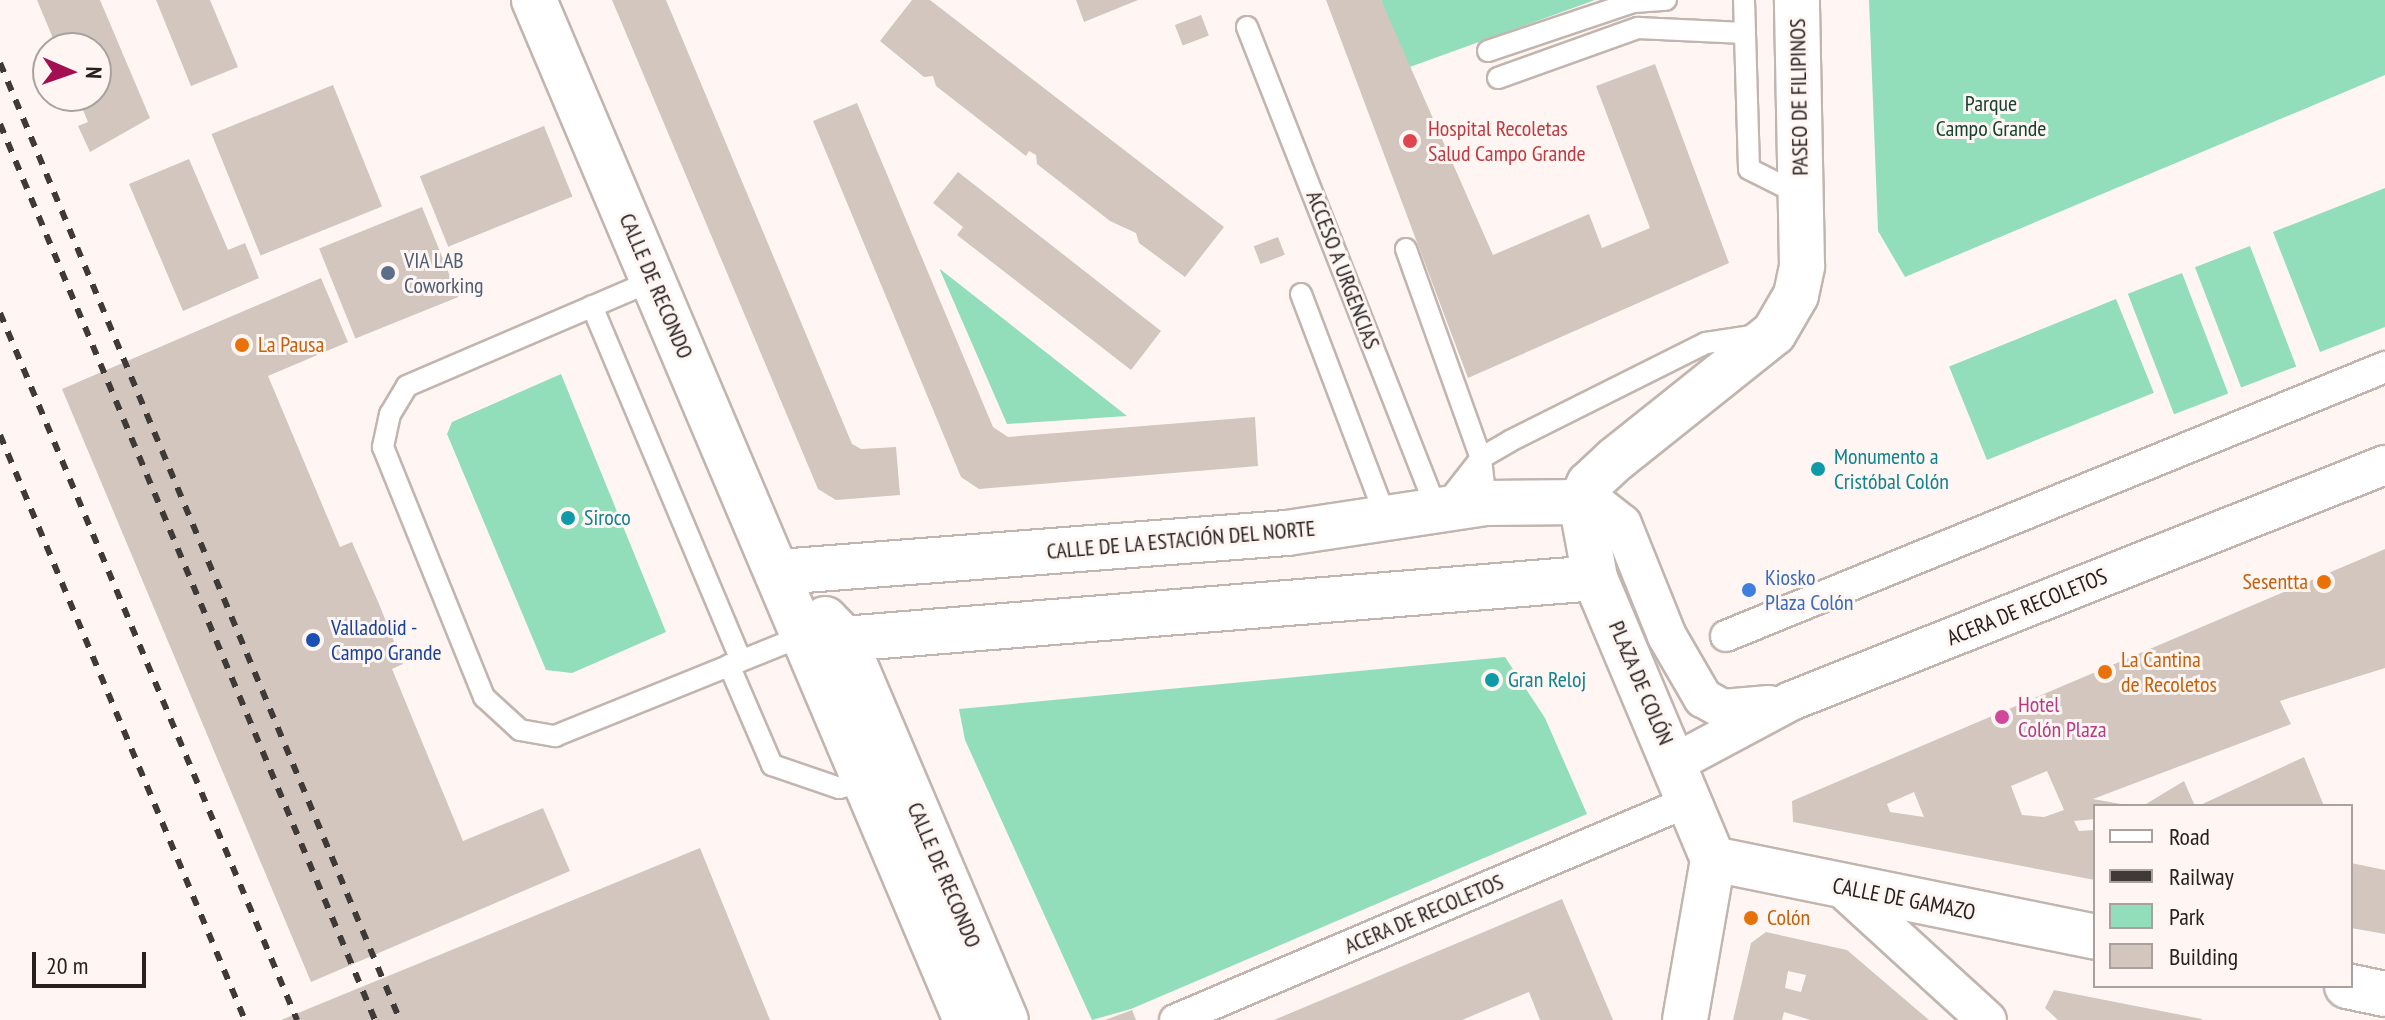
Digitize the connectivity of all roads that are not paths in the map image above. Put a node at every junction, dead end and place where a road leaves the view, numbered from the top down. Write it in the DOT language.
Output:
graph roads {
  1 [pos="534,0"];
  2 [pos="1666,0"];
  3 [pos="1744,0"];
  4 [pos="1797,0"];
  5 [pos="1247,27"];
  6 [pos="1744,33"];
  7 [pos="1488,51"];
  8 [pos="1498,78"];
  9 [pos="1801,195"];
  10 [pos="1406,249"];
  11 [pos="654,280"];
  12 [pos="1301,294"];
  13 [pos="592,306"];
  14 [pos="1774,333"];
  15 [pos="2385,367"];
  16 [pos="1481,458"];
  17 [pos="2385,465"];
  18 [pos="1566,501"];
  19 [pos="1486,503"];
  20 [pos="1438,513"];
  21 [pos="1387,520"];
  22 [pos="779,572"];
  23 [pos="1580,579"];
  24 [pos="1726,636"];
  25 [pos="825,637"];
  26 [pos="735,663"];
  27 [pos="1791,701"];
  28 [pos="1675,763"];
  29 [pos="863,778"];
  30 [pos="1673,808"];
  31 [pos="1713,859"];
  32 [pos="1840,886"];
  33 [pos="2093,937"];
  34 [pos="2353,987"];
  35 [pos="2385,994"];
  36 [pos="966,1020"];
  37 [pos="1004,1020"];
  38 [pos="1175,1020"];
  39 [pos="1685,1020"];
  40 [pos="1987,1020"];
  1 -- 11 [label="street, CALLE DE RECONDO"];
  2 -- 7 [label="lane"];
  3 -- 6 [label="lane, PASEO DE FILIPINOS"];
  4 -- 9 [label="street, PASEO DE FILIPINOS"];
  5 -- 20 [label="lane, ACCESO A URGENCIAS"];
  6 -- 8 [label="lane"];
  6 -- 9 [label="lane, PASEO DE FILIPINOS"];
  9 -- 14 [label="street, PASEO DE FILIPINOS"];
  10 -- 16 [label="lane"];
  11 -- 13 [label="lane"];
  11 -- 22 [label="street, CALLE DE RECONDO"];
  12 -- 21 [label="lane"];
  13 -- 26 [label="lane"];
  13 -- 26 [label="lane"];
  14 -- 16 [label="lane"];
  14 -- 18 [label="street"];
  15 -- 24 [label="street"];
  16 -- 19 [label="lane"];
  16 -- 20 [label="lane"];
  17 -- 27 [label="street, ACERA DE RECOLETOS"];
  18 -- 19 [label="street, CALLE DE LA ESTACIÓN DEL NORTE"];
  18 -- 23 [label="street, PLAZA DE COLÓN"];
  18 -- 27 [label="street, PLAZA DE COLÓN"];
  19 -- 20 [label="street, CALLE DE LA ESTACIÓN DEL NORTE"];
  20 -- 21 [label="street, CALLE DE LA ESTACIÓN DEL NORTE"];
  21 -- 22 [label="street, CALLE DE LA ESTACIÓN DEL NORTE"];
  22 -- 25 [label="street, CALLE DE RECONDO"];
  23 -- 25 [label="street"];
  23 -- 28 [label="street, PLAZA DE COLÓN"];
  25 -- 26 [label="lane"];
  25 -- 29 [label="street, CALLE DE RECONDO"];
  25 -- 37 [label="street, CALLE DE RECONDO"];
  26 -- 29 [label="lane"];
  27 -- 28 [label="street, ACERA DE RECOLETOS"];
  28 -- 31 [label="street, PLAZA DE COLÓN"];
  29 -- 36 [label="street, CALLE DE RECONDO"];
  29 -- 37 [label="lane, CALLE DE RECONDO"];
  30 -- 38 [label="street, ACERA DE RECOLETOS"];
  31 -- 32 [label="street, CALLE DE GAMAZO"];
  31 -- 39 [label="street"];
  32 -- 33 [label="street, CALLE DE GAMAZO"];
  32 -- 40 [label="street"];
  34 -- 35 [label="street"];
}
